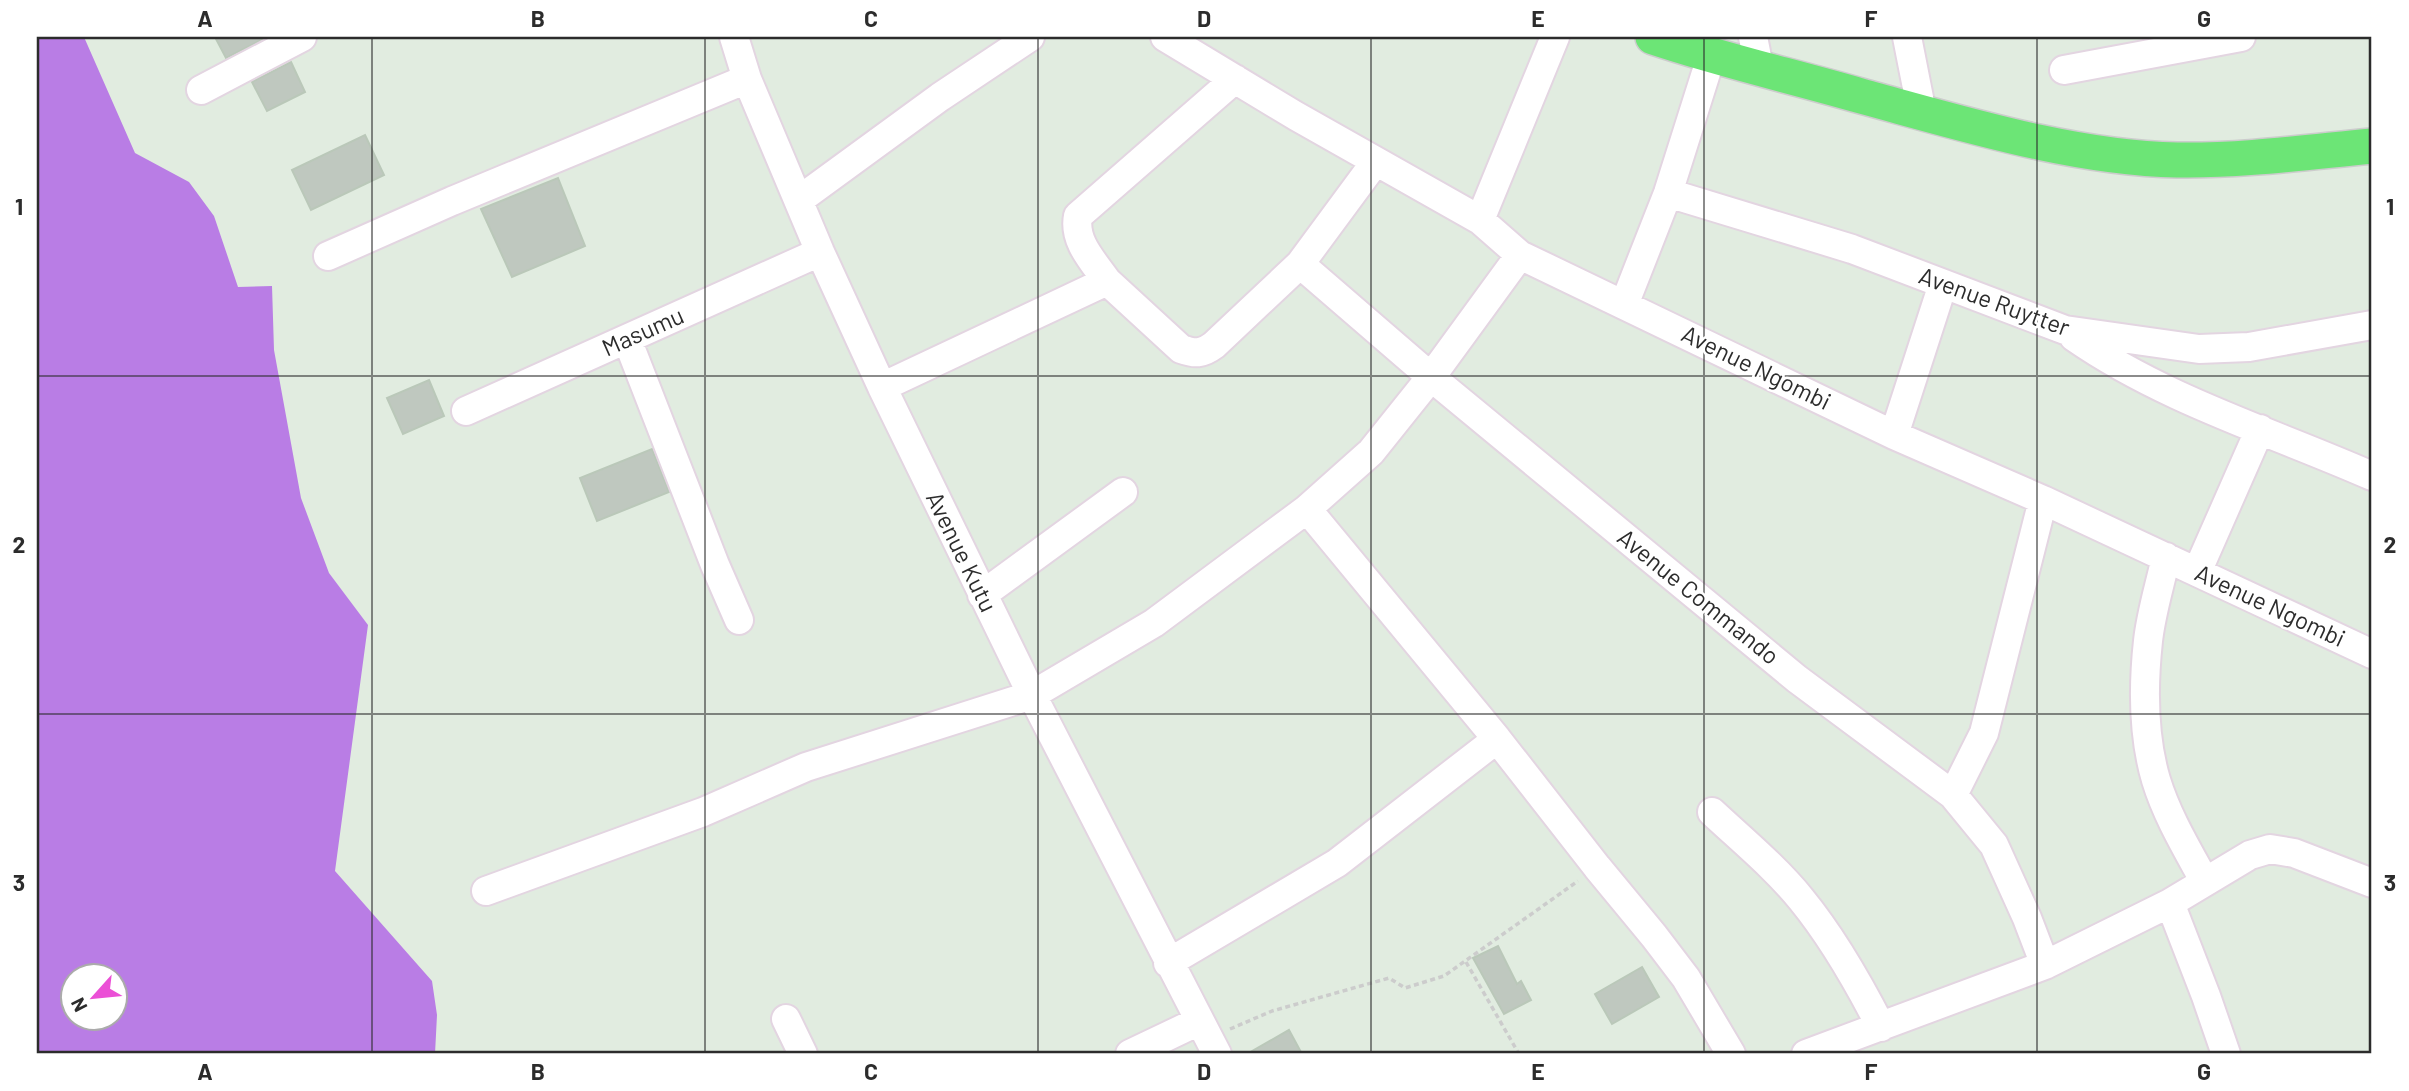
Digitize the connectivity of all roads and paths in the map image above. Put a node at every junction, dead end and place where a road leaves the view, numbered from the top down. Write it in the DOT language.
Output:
graph roads {
  1 [pos="302,37"];
  2 [pos="734,37"];
  3 [pos="1030,37"];
  4 [pos="1165,37"];
  5 [pos="1555,37"];
  6 [pos="1653,37"];
  7 [pos="1907,37"];
  8 [pos="2241,37"];
  9 [pos="1756,52"];
  10 [pos="1712,57"];
  11 [pos="2064,70"];
  12 [pos="747,79"];
  13 [pos="1235,79"];
  14 [pos="201,90"];
  15 [pos="1922,113"];
  16 [pos="2372,146"];
  17 [pos="1376,161"];
  18 [pos="1668,193"];
  19 [pos="799,200"];
  20 [pos="1480,220"];
  21 [pos="820,253"];
  22 [pos="1520,256"];
  23 [pos="328,257"];
  24 [pos="1300,264"];
  25 [pos="1107,281"];
  26 [pos="1943,284"];
  27 [pos="1624,305"];
  28 [pos="2372,325"];
  29 [pos="2065,330"];
  30 [pos="627,339"];
  31 [pos="1431,377"];
  32 [pos="882,387"];
  33 [pos="466,411"];
  34 [pos="2260,429"];
  35 [pos="1894,435"];
  36 [pos="2326,456"];
  37 [pos="2372,457"];
  38 [pos="2372,476"];
  39 [pos="1123,492"];
  40 [pos="2043,500"];
  41 [pos="1307,509"];
  42 [pos="2166,557"];
  43 [pos="2197,572"];
  44 [pos="982,596"];
  45 [pos="739,620"];
  46 [pos="2372,654"];
  47 [pos="1032,695"];
  48 [pos="1497,739"];
  49 [pos="1953,795"];
  50 [pos="1712,812"];
  51 [pos="1597,867"];
  52 [pos="2205,882"];
  53 [pos="2372,883"];
  54 [pos="486,891"];
  55 [pos="2170,903"];
  56 [pos="1466,962"];
  57 [pos="1168,963"];
  58 [pos="2045,965"];
  59 [pos="786,1019"];
  60 [pos="1881,1027"];
  61 [pos="1208,1038"];
  62 [pos="803,1054"];
  63 [pos="1130,1054"];
  64 [pos="1519,1054"];
  65 [pos="1731,1054"];
  66 [pos="1806,1054"];
  67 [pos="2226,1054"];
  1 -- 14 [label="street"];
  2 -- 12 [label="street, Avenue Kutu"];
  3 -- 19 [label="street"];
  4 -- 13 [label="street, Avenue Ngombi"];
  5 -- 20 [label="street"];
  6 -- 10 [label="main road"];
  7 -- 15 [label="street"];
  8 -- 11 [label="street"];
  9 -- 10 [label="main road"];
  9 -- 15 [label="main road"];
  10 -- 18 [label="street"];
  12 -- 19 [label="street, Avenue Kutu"];
  12 -- 23 [label="street"];
  13 -- 17 [label="street, Avenue Ngombi"];
  13 -- 25 [label="street"];
  15 -- 16 [label="main road"];
  17 -- 20 [label="street, Avenue Ngombi"];
  17 -- 24 [label="street"];
  18 -- 26 [label="street, Avenue Ruytter"];
  18 -- 27 [label="street"];
  19 -- 21 [label="street, Avenue Kutu"];
  20 -- 22 [label="street, Avenue Ngombi"];
  21 -- 30 [label="street, Masumu"];
  21 -- 32 [label="street, Avenue Kutu"];
  22 -- 27 [label="street, Avenue Ngombi"];
  22 -- 31 [label="street"];
  24 -- 25 [label="street"];
  24 -- 31 [label="street, Avenue Commando"];
  25 -- 32 [label="street"];
  26 -- 29 [label="street, Avenue Ruytter"];
  26 -- 35 [label="street"];
  27 -- 35 [label="street, Avenue Ngombi"];
  28 -- 29 [label="street, Avenue Ruytter"];
  29 -- 34 [label="street"];
  30 -- 33 [label="street, Masumu"];
  30 -- 45 [label="street"];
  31 -- 41 [label="street"];
  31 -- 49 [label="street, Avenue Commando"];
  32 -- 44 [label="street, Avenue Kutu"];
  34 -- 36 [label="street"];
  34 -- 43 [label="street"];
  35 -- 40 [label="street, Avenue Ngombi"];
  36 -- 37 [label="street"];
  36 -- 38 [label="street"];
  39 -- 44 [label="street"];
  40 -- 42 [label="street, Avenue Ngombi"];
  40 -- 49 [label="street"];
  41 -- 47 [label="street"];
  41 -- 48 [label="street"];
  42 -- 43 [label="street, Avenue Ngombi"];
  42 -- 52 [label="street"];
  43 -- 46 [label="street, Avenue Ngombi"];
  44 -- 47 [label="street, Avenue Kutu"];
  47 -- 54 [label="street"];
  47 -- 57 [label="street, Avenue Kutu"];
  48 -- 51 [label="street"];
  48 -- 57 [label="street"];
  49 -- 58 [label="street, Avenue Commando"];
  50 -- 60 [label="street"];
  51 -- 56 [label="path"];
  51 -- 65 [label="street"];
  52 -- 53 [label="street"];
  52 -- 55 [label="street"];
  55 -- 58 [label="street"];
  55 -- 67 [label="street"];
  56 -- 61 [label="path"];
  56 -- 64 [label="path"];
  57 -- 61 [label="street, Avenue Kutu"];
  58 -- 60 [label="street"];
  59 -- 62 [label="street"];
  60 -- 66 [label="street"];
  61 -- 63 [label="street"];
}
